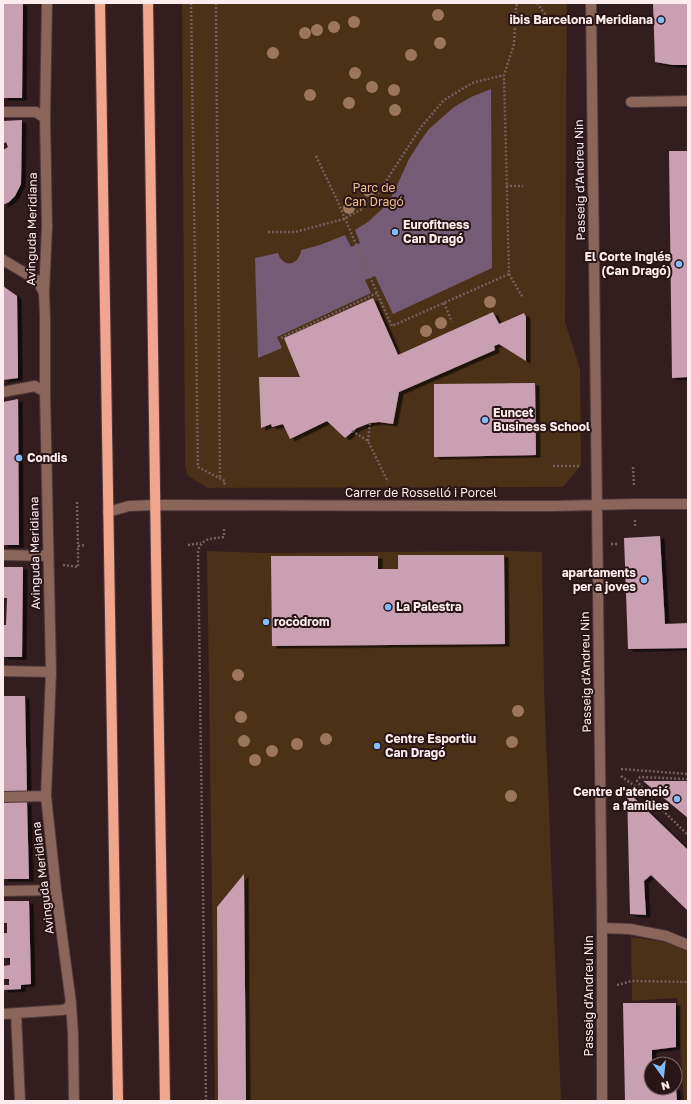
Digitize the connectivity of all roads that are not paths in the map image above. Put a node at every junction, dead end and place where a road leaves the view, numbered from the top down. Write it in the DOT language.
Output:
graph roads {
  1 [pos="47,3"];
  2 [pos="100,3"];
  3 [pos="148,3"];
  4 [pos="591,3"];
  5 [pos="688,101"];
  6 [pos="631,102"];
  7 [pos="3,112"];
  8 [pos="45,118"];
  9 [pos="3,260"];
  10 [pos="44,293"];
  11 [pos="3,392"];
  12 [pos="45,392"];
  13 [pos="688,504"];
  14 [pos="155,505"];
  15 [pos="597,505"];
  16 [pos="108,512"];
  17 [pos="3,556"];
  18 [pos="48,556"];
  19 [pos="3,671"];
  20 [pos="51,672"];
  21 [pos="46,796"];
  22 [pos="3,797"];
  23 [pos="56,890"];
  24 [pos="3,891"];
  25 [pos="602,928"];
  26 [pos="688,945"];
  27 [pos="71,1003"];
  28 [pos="16,1012"];
  29 [pos="3,1014"];
  30 [pos="20,1101"];
  31 [pos="74,1101"];
  32 [pos="118,1101"];
  33 [pos="166,1101"];
  34 [pos="602,1101"];
  1 -- 8 [label="street, Avinguda Meridiana"];
  2 -- 16 [label="main road"];
  3 -- 14 [label="main road"];
  4 -- 15 [label="street, Passeig d'Andreu Nin"];
  5 -- 6 [label="street"];
  7 -- 8 [label="street"];
  8 -- 10 [label="street, Avinguda Meridiana"];
  9 -- 10 [label="street"];
  10 -- 12 [label="street, Avinguda Meridiana"];
  11 -- 12 [label="street"];
  12 -- 18 [label="street, Avinguda Meridiana"];
  13 -- 15 [label="street, Carrer de Rosselló i Porcel"];
  14 -- 15 [label="street, Carrer de Rosselló i Porcel"];
  14 -- 16 [label="street"];
  14 -- 33 [label="main road"];
  15 -- 25 [label="street, Passeig d'Andreu Nin"];
  16 -- 32 [label="main road"];
  17 -- 18 [label="street"];
  18 -- 20 [label="street, Avinguda Meridiana"];
  19 -- 20 [label="street"];
  20 -- 21 [label="street, Avinguda Meridiana"];
  21 -- 22 [label="street"];
  21 -- 23 [label="street, Avinguda Meridiana"];
  23 -- 24 [label="street"];
  23 -- 27 [label="street, Avinguda Meridiana"];
  25 -- 26 [label="street"];
  25 -- 34 [label="street, Passeig d'Andreu Nin"];
  27 -- 28 [label="street"];
  27 -- 31 [label="street, Avinguda Meridiana"];
  28 -- 29 [label="street"];
  28 -- 30 [label="street"];
}
